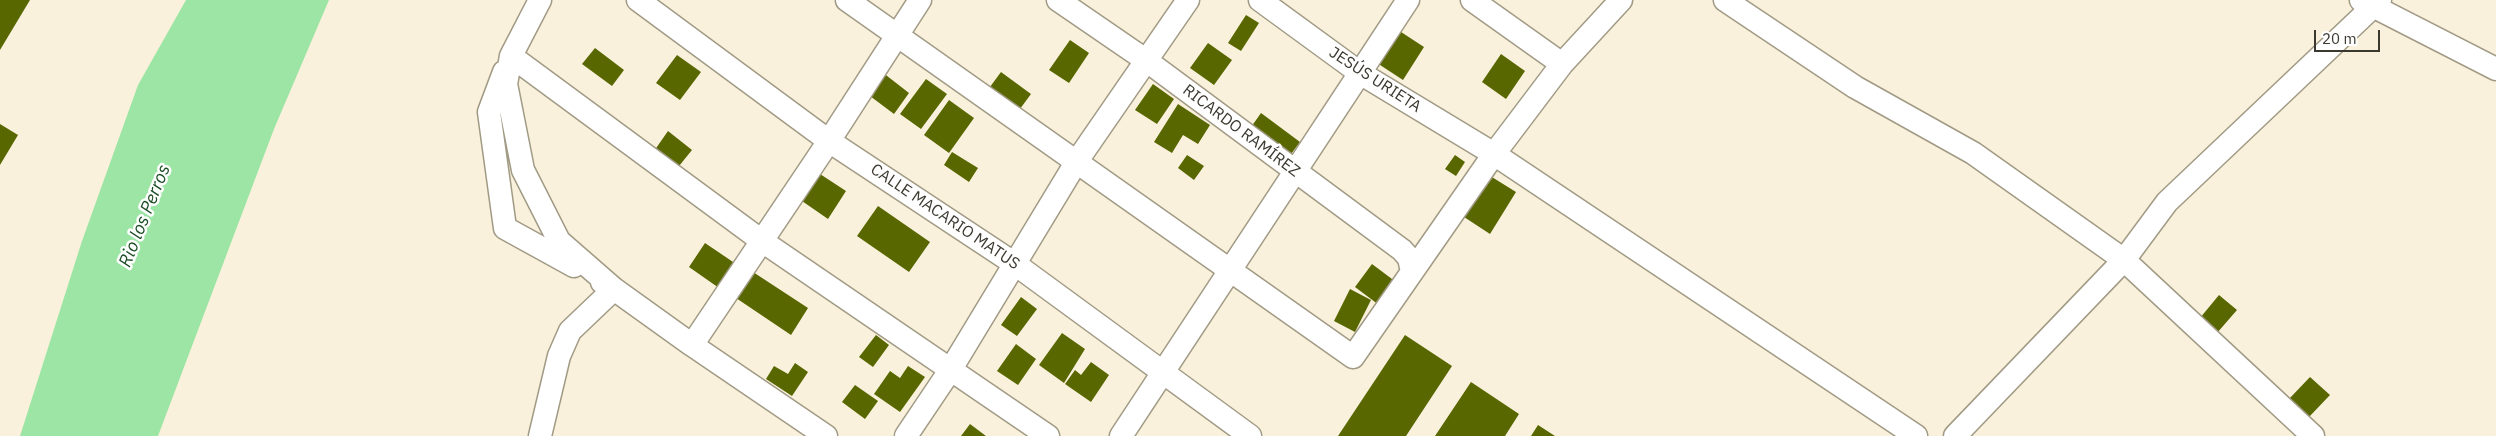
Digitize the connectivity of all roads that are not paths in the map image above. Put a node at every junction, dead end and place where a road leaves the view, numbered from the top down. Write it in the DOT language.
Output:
graph roads {
  1 [pos="540,0"];
  2 [pos="638,0"];
  3 [pos="847,0"];
  4 [pos="920,0"];
  5 [pos="1058,0"];
  6 [pos="1188,0"];
  7 [pos="1260,0"];
  8 [pos="1408,0"];
  9 [pos="1472,0"];
  10 [pos="1620,0"];
  11 [pos="1725,0"];
  12 [pos="2372,3"];
  13 [pos="896,34"];
  14 [pos="511,56"];
  15 [pos="1147,61"];
  16 [pos="1562,64"];
  17 [pos="2496,69"];
  18 [pos="1360,72"];
  19 [pos="829,141"];
  20 [pos="1494,154"];
  21 [pos="1077,161"];
  22 [pos="1295,171"];
  23 [pos="762,241"];
  24 [pos="2124,260"];
  25 [pos="1015,264"];
  26 [pos="1229,272"];
  27 [pos="1412,272"];
  28 [pos="614,289"];
  29 [pos="692,345"];
  30 [pos="952,369"];
  31 [pos="1164,371"];
  32 [pos="540,436"];
  33 [pos="826,436"];
  34 [pos="906,436"];
  35 [pos="1048,436"];
  36 [pos="1121,436"];
  37 [pos="1250,436"];
  38 [pos="1916,436"];
  39 [pos="1955,436"];
  40 [pos="2313,436"];
  1 -- 14 [label="street"];
  2 -- 19 [label="street, CALLE MACARIO MATUS"];
  3 -- 13 [label="street"];
  4 -- 13 [label="street"];
  5 -- 15 [label="street, RICARDO RAMÍREZ"];
  6 -- 15 [label="street"];
  7 -- 18 [label="street, JESÚS URIETA"];
  8 -- 18 [label="street"];
  9 -- 16 [label="street"];
  10 -- 16 [label="street"];
  11 -- 24 [label="street"];
  12 -- 17 [label="street"];
  12 -- 24 [label="street"];
  13 -- 19 [label="street"];
  13 -- 21 [label="street"];
  14 -- 23 [label="street"];
  14 -- 28 [label="street"];
  14 -- 28 [label="street"];
  15 -- 21 [label="street"];
  15 -- 22 [label="street, RICARDO RAMÍREZ"];
  16 -- 20 [label="street"];
  18 -- 20 [label="street, JESÚS URIETA"];
  18 -- 22 [label="street"];
  19 -- 23 [label="street"];
  19 -- 25 [label="street, CALLE MACARIO MATUS"];
  20 -- 27 [label="street"];
  20 -- 38 [label="street, JESÚS URIETA"];
  21 -- 25 [label="street"];
  21 -- 26 [label="street"];
  22 -- 26 [label="street"];
  22 -- 27 [label="street, RICARDO RAMÍREZ"];
  23 -- 29 [label="street"];
  23 -- 30 [label="street"];
  24 -- 39 [label="street"];
  24 -- 40 [label="street"];
  25 -- 30 [label="street"];
  25 -- 31 [label="street, CALLE MACARIO MATUS"];
  26 -- 27 [label="street"];
  26 -- 31 [label="street"];
  28 -- 29 [label="street"];
  28 -- 32 [label="street"];
  29 -- 33 [label="street"];
  30 -- 34 [label="street"];
  30 -- 35 [label="street"];
  31 -- 36 [label="street"];
  31 -- 37 [label="street, CALLE MACARIO MATUS"];
}
